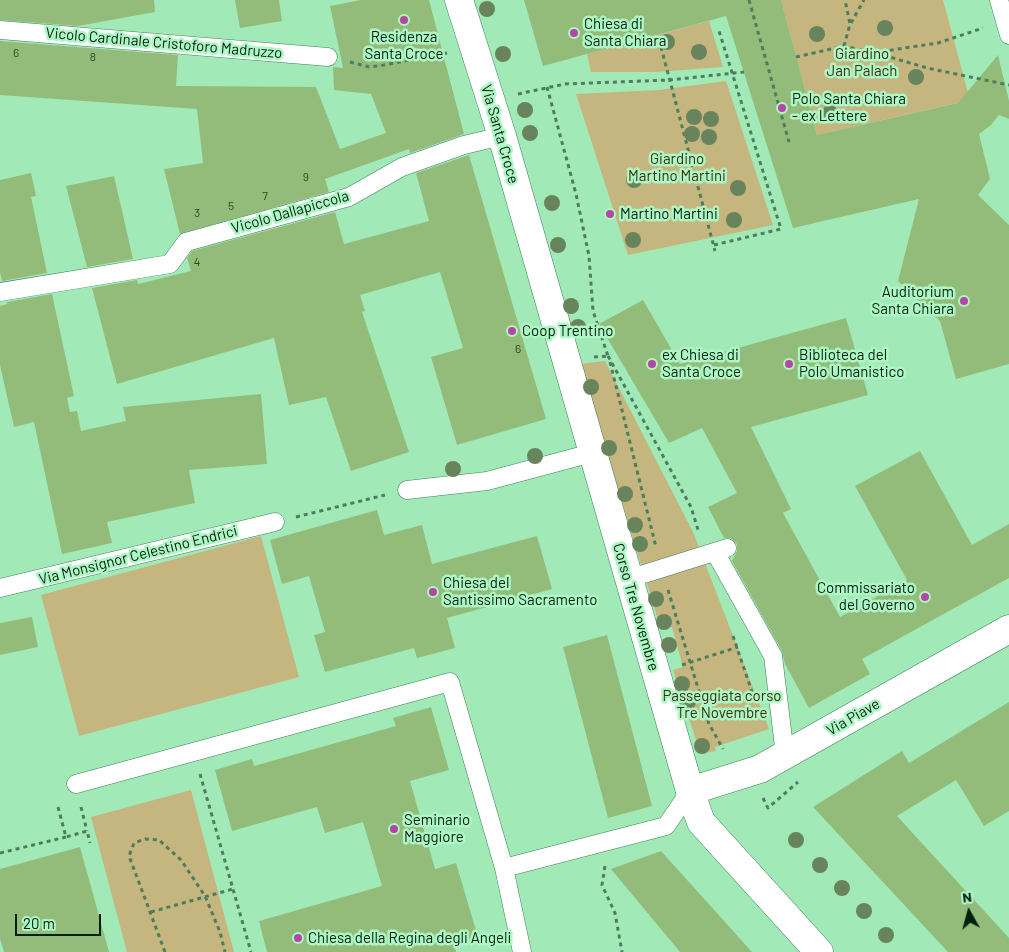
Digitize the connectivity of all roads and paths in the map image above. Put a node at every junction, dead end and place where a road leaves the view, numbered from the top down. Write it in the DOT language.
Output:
graph roads {
  1 [pos="459,0"];
  2 [pos="749,0"];
  3 [pos="845,0"];
  4 [pos="864,0"];
  5 [pos="999,0"];
  6 [pos="850,24"];
  7 [pos="1007,29"];
  8 [pos="0,30"];
  9 [pos="719,31"];
  10 [pos="844,46"];
  11 [pos="661,47"];
  12 [pos="450,52"];
  13 [pos="874,53"];
  14 [pos="328,57"];
  15 [pos="796,57"];
  16 [pos="744,72"];
  17 [pos="732,73"];
  18 [pos="669,80"];
  19 [pos="1009,85"];
  20 [pos="547,87"];
  21 [pos="510,96"];
  22 [pos="502,136"];
  23 [pos="789,142"];
  24 [pos="714,245"];
  25 [pos="715,251"];
  26 [pos="539,269"];
  27 [pos="0,292"];
  28 [pos="608,356"];
  29 [pos="592,453"];
  30 [pos="407,490"];
  31 [pos="275,522"];
  32 [pos="628,579"];
  33 [pos="0,588"];
  34 [pos="1009,629"];
  35 [pos="764,639"];
  36 [pos="681,665"];
  37 [pos="193,752"];
  38 [pos="785,755"];
  39 [pos="76,784"];
  40 [pos="796,784"];
  41 [pos="690,791"];
  42 [pos="58,807"];
  43 [pos="768,808"];
  44 [pos="84,818"];
  45 [pos="87,831"];
  46 [pos="66,836"];
  47 [pos="90,843"];
  48 [pos="0,853"];
  49 [pos="605,862"];
  50 [pos="504,868"];
  51 [pos="233,888"];
  52 [pos="205,896"];
  53 [pos="151,912"];
  54 [pos="165,952"];
  55 [pos="225,952"];
  56 [pos="251,952"];
  57 [pos="522,952"];
  58 [pos="622,952"];
  59 [pos="819,952"];
  1 -- 22 [label="street, Via Santa Croce"];
  2 -- 23 [label="path"];
  3 -- 6 [label="path"];
  4 -- 6 [label="path"];
  5 -- 7 [label="lane"];
  6 -- 10 [label="path"];
  7 -- 13 [label="path"];
  8 -- 14 [label="lane, Vicolo Cardinale Cristoforo Madruzzo"];
  9 -- 17 [label="path"];
  10 -- 13 [label="path"];
  10 -- 15 [label="path"];
  11 -- 18 [label="path"];
  12 -- 14 [label="path"];
  13 -- 19 [label="path"];
  16 -- 17 [label="path"];
  17 -- 18 [label="path"];
  17 -- 24 [label="path"];
  18 -- 20 [label="path"];
  18 -- 24 [label="path"];
  20 -- 21 [label="path"];
  20 -- 28 [label="path"];
  22 -- 26 [label="street, Via Santa Croce"];
  22 -- 27 [label="lane, Vicolo Dallapiccola"];
  24 -- 25 [label="path"];
  26 -- 29 [label="street, Corso Tre Novembre"];
  29 -- 30 [label="lane"];
  29 -- 32 [label="street, Corso Tre Novembre"];
  30 -- 31 [label="path"];
  31 -- 33 [label="lane, Via Monsignor Celestino Endrici"];
  32 -- 35 [label="lane"];
  32 -- 41 [label="street, Corso Tre Novembre"];
  34 -- 38 [label="street, Via Piave"];
  35 -- 36 [label="path"];
  35 -- 38 [label="lane"];
  37 -- 39 [label="lane"];
  37 -- 50 [label="lane"];
  37 -- 51 [label="path"];
  38 -- 41 [label="street, Via Piave"];
  40 -- 43 [label="path"];
  41 -- 50 [label="lane"];
  41 -- 59 [label="street, Corso Tre Novembre"];
  42 -- 46 [label="path"];
  44 -- 45 [label="path"];
  45 -- 46 [label="path"];
  45 -- 47 [label="path"];
  46 -- 48 [label="path"];
  49 -- 58 [label="path"];
  50 -- 57 [label="lane"];
  51 -- 52 [label="path"];
  51 -- 56 [label="path"];
  52 -- 53 [label="path"];
  52 -- 53 [label="path"];
  52 -- 55 [label="path"];
  53 -- 54 [label="path"];
}
